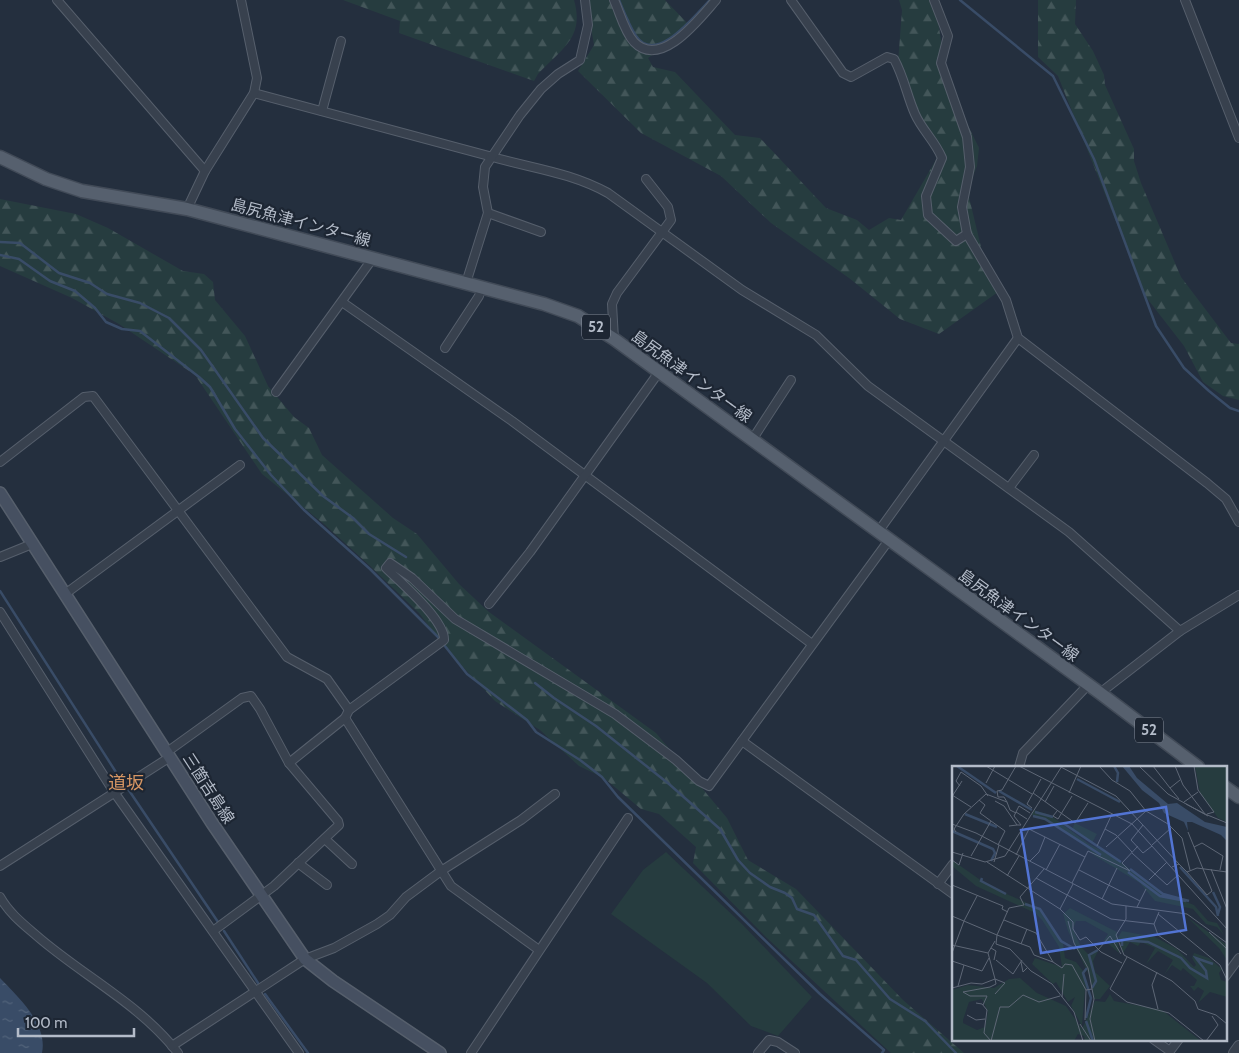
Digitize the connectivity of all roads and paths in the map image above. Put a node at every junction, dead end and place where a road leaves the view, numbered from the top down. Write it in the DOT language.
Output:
graph roads {
  1 [pos="57,0"];
  2 [pos="241,0"];
  3 [pos="585,0"];
  4 [pos="614,0"];
  5 [pos="716,0"];
  6 [pos="791,0"];
  7 [pos="934,0"];
  8 [pos="1184,0"];
  9 [pos="342,41"];
  10 [pos="254,93"];
  11 [pos="322,111"];
  12 [pos="1239,138"];
  13 [pos="0,157"];
  14 [pos="492,157"];
  15 [pos="205,172"];
  16 [pos="646,178"];
  17 [pos="187,209"];
  18 [pos="488,213"];
  19 [pos="541,232"];
  20 [pos="663,234"];
  21 [pos="967,234"];
  22 [pos="373,258"];
  23 [pos="466,283"];
  24 [pos="482,287"];
  25 [pos="342,302"];
  26 [pos="1018,338"];
  27 [pos="614,340"];
  28 [pos="445,348"];
  29 [pos="659,372"];
  30 [pos="791,380"];
  31 [pos="276,392"];
  32 [pos="752,440"];
  33 [pos="943,441"];
  34 [pos="1034,455"];
  35 [pos="0,462"];
  36 [pos="240,465"];
  37 [pos="583,476"];
  38 [pos="1009,488"];
  39 [pos="0,493"];
  40 [pos="177,510"];
  41 [pos="1239,522"];
  42 [pos="878,532"];
  43 [pos="889,540"];
  44 [pos="32,544"];
  45 [pos="0,557"];
  46 [pos="65,594"];
  47 [pos="1239,595"];
  48 [pos="489,604"];
  49 [pos="0,612"];
  50 [pos="1180,631"];
  51 [pos="812,644"];
  52 [pos="1088,685"];
  53 [pos="1100,693"];
  54 [pos="349,710"];
  55 [pos="345,718"];
  56 [pos="742,741"];
  57 [pos="168,754"];
  58 [pos="289,763"];
  59 [pos="1019,766"];
  60 [pos="1197,766"];
  61 [pos="1226,788"];
  62 [pos="117,790"];
  63 [pos="555,794"];
  64 [pos="1239,797"];
  65 [pos="628,818"];
  66 [pos="324,839"];
  67 [pos="298,863"];
  68 [pos="352,864"];
  69 [pos="952,865"];
  70 [pos="0,866"];
  71 [pos="441,871"];
  72 [pos="327,884"];
  73 [pos="938,884"];
  74 [pos="952,893"];
  75 [pos="260,897"];
  76 [pos="0,898"];
  77 [pos="214,931"];
  78 [pos="539,950"];
  79 [pos="1239,958"];
  80 [pos="305,959"];
  81 [pos="1226,976"];
  82 [pos="256,992"];
  83 [pos="1154,1040"];
  84 [pos="1178,1040"];
  85 [pos="172,1046"];
  86 [pos="1239,1046"];
  87 [pos="1170,1052"];
  88 [pos="178,1053"];
  89 [pos="300,1053"];
  90 [pos="440,1053"];
  91 [pos="471,1053"];
  92 [pos="758,1053"];
  93 [pos="795,1053"];
  94 [pos="1234,1053"];
  1 -- 15 [label="street"];
  2 -- 10 [label="street"];
  3 -- 14 [label="street"];
  4 -- 5 [label="street"];
  6 -- 21 [label="street"];
  7 -- 21 [label="street"];
  8 -- 12 [label="street"];
  9 -- 11 [label="street"];
  10 -- 11 [label="street"];
  10 -- 15 [label="street"];
  11 -- 14 [label="street"];
  13 -- 17 [label="main road, 島尻魚津インター線 / 52"];
  14 -- 18 [label="street"];
  14 -- 20 [label="street"];
  15 -- 17 [label="street"];
  16 -- 20 [label="street"];
  17 -- 22 [label="main road, 島尻魚津インター線 / 52"];
  18 -- 19 [label="street"];
  18 -- 23 [label="street"];
  20 -- 27 [label="street"];
  20 -- 33 [label="street"];
  21 -- 26 [label="street"];
  22 -- 23 [label="main road, 島尻魚津インター線 / 52"];
  22 -- 25 [label="street"];
  23 -- 24 [label="main road, 島尻魚津インター線 / 52"];
  24 -- 27 [label="main road, 島尻魚津インター線 / 52"];
  24 -- 28 [label="street"];
  25 -- 31 [label="street"];
  25 -- 37 [label="street"];
  26 -- 33 [label="street"];
  26 -- 41 [label="street"];
  27 -- 29 [label="main road, 島尻魚津インター線 / 52"];
  29 -- 32 [label="main road, 島尻魚津インター線 / 52"];
  29 -- 37 [label="street"];
  30 -- 32 [label="street"];
  32 -- 42 [label="main road, 島尻魚津インター線 / 52"];
  33 -- 38 [label="street"];
  33 -- 42 [label="street"];
  34 -- 38 [label="street"];
  35 -- 40 [label="street"];
  36 -- 40 [label="street"];
  37 -- 48 [label="street"];
  37 -- 51 [label="street"];
  38 -- 50 [label="street"];
  39 -- 44 [label="main road, 三箇吉島線"];
  40 -- 46 [label="street"];
  40 -- 54 [label="street"];
  42 -- 43 [label="main road, 島尻魚津インター線 / 52"];
  43 -- 51 [label="street"];
  43 -- 52 [label="main road, 島尻魚津インター線 / 52"];
  44 -- 45 [label="street"];
  44 -- 46 [label="main road, 三箇吉島線"];
  46 -- 57 [label="main road, 三箇吉島線"];
  47 -- 50 [label="street"];
  49 -- 62 [label="street"];
  50 -- 53 [label="street"];
  51 -- 56 [label="street"];
  52 -- 53 [label="main road, 島尻魚津インター線 / 52"];
  52 -- 59 [label="street"];
  53 -- 60 [label="main road, 島尻魚津インター線 / 52"];
  54 -- 55 [label="street"];
  54 -- 56 [label="street"];
  55 -- 58 [label="street"];
  55 -- 71 [label="street"];
  56 -- 73 [label="street"];
  57 -- 58 [label="street"];
  57 -- 62 [label="street"];
  57 -- 75 [label="main road, 三箇吉島線"];
  58 -- 66 [label="street"];
  61 -- 64 [label="main road"];
  62 -- 70 [label="street"];
  62 -- 77 [label="street"];
  63 -- 71 [label="street"];
  65 -- 78 [label="street"];
  66 -- 67 [label="street"];
  66 -- 68 [label="street"];
  67 -- 72 [label="street"];
  67 -- 75 [label="street"];
  69 -- 73 [label="street"];
  71 -- 78 [label="street"];
  71 -- 80 [label="street"];
  73 -- 74 [label="street"];
  75 -- 77 [label="street"];
  75 -- 80 [label="main road, 三箇吉島線"];
  76 -- 85 [label="street"];
  77 -- 82 [label="street"];
  78 -- 91 [label="street"];
  79 -- 81 [label="street"];
  80 -- 82 [label="street"];
  80 -- 90 [label="main road, 三箇吉島線"];
  82 -- 85 [label="street"];
  82 -- 89 [label="street"];
  83 -- 87 [label="street"];
  84 -- 87 [label="street"];
  85 -- 88 [label="street"];
  86 -- 94 [label="street"];
  92 -- 93 [label="street"];
}
